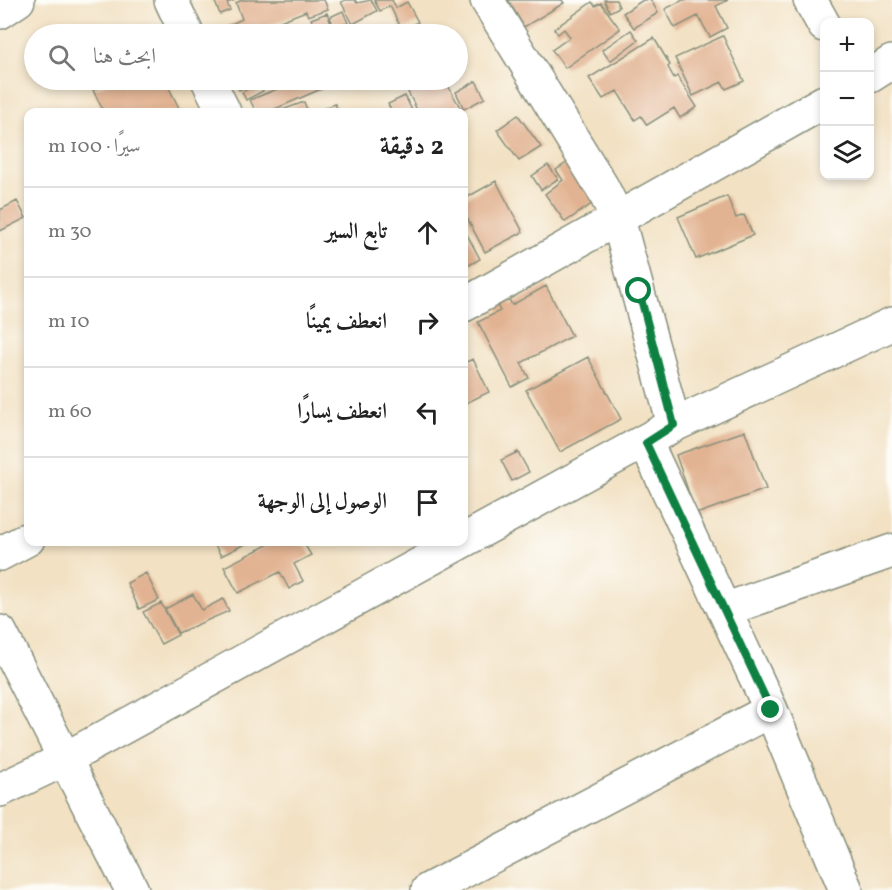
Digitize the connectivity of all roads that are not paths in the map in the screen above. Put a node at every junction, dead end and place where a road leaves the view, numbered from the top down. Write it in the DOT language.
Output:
graph roads {
  1 [pos="18,0"];
  2 [pos="171,0"];
  3 [pos="487,0"];
  4 [pos="810,0"];
  5 [pos="0,12"];
  6 [pos="821,18"];
  7 [pos="182,24"];
  8 [pos="892,62"];
  9 [pos="874,73"];
  10 [pos="213,90"];
  11 [pos="820,105"];
  12 [pos="222,108"];
  13 [pos="618,219"];
  14 [pos="468,303"];
  15 [pos="892,324"];
  16 [pos="674,425"];
  17 [pos="646,443"];
  18 [pos="468,540"];
  19 [pos="24,541"];
  20 [pos="457,546"];
  21 [pos="892,551"];
  22 [pos="0,554"];
  23 [pos="724,610"];
  24 [pos="0,632"];
  25 [pos="771,710"];
  26 [pos="65,759"];
  27 [pos="0,790"];
  28 [pos="132,890"];
  29 [pos="428,890"];
  30 [pos="846,890"];
  1 -- 5 [label="street"];
  2 -- 7 [label="street"];
  3 -- 13 [label="street"];
  4 -- 6 [label="street"];
  8 -- 9 [label="street"];
  10 -- 12 [label="street"];
  11 -- 13 [label="street"];
  13 -- 14 [label="street"];
  13 -- 16 [label="street"];
  15 -- 16 [label="street"];
  16 -- 17 [label="street"];
  17 -- 18 [label="street"];
  17 -- 23 [label="street"];
  19 -- 22 [label="street"];
  20 -- 26 [label="street"];
  21 -- 23 [label="street"];
  23 -- 25 [label="street"];
  24 -- 26 [label="street"];
  25 -- 29 [label="street"];
  25 -- 30 [label="street"];
  26 -- 27 [label="street"];
  26 -- 28 [label="street"];
}
